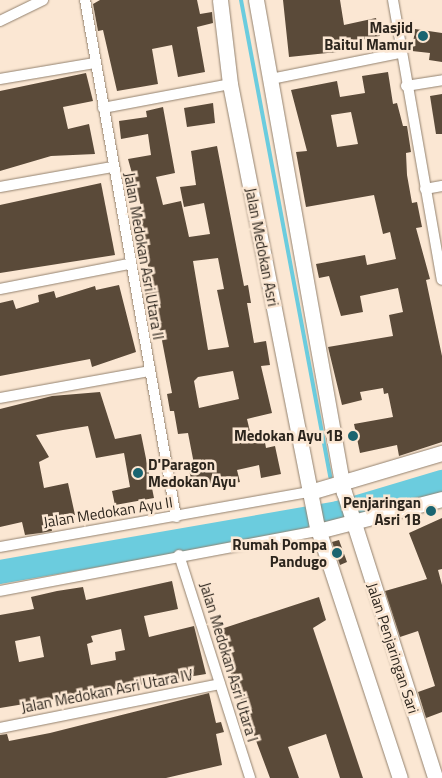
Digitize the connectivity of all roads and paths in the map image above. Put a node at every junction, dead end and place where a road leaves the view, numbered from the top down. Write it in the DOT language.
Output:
graph roads {
  1 [pos="43,0"];
  2 [pos="85,0"];
  3 [pos="220,0"];
  4 [pos="256,0"];
  5 [pos="393,0"];
  6 [pos="23,4"];
  7 [pos="0,21"];
  8 [pos="400,53"];
  9 [pos="95,63"];
  10 [pos="0,79"];
  11 [pos="270,79"];
  12 [pos="442,80"];
  13 [pos="230,84"];
  14 [pos="406,86"];
  15 [pos="103,108"];
  16 [pos="112,167"];
  17 [pos="442,186"];
  18 [pos="0,188"];
  19 [pos="425,189"];
  20 [pos="129,264"];
  21 [pos="442,280"];
  22 [pos="0,289"];
  23 [pos="150,371"];
  24 [pos="0,398"];
  25 [pos="442,453"];
  26 [pos="343,489"];
  27 [pos="310,495"];
  28 [pos="442,499"];
  29 [pos="176,516"];
  30 [pos="351,520"];
  31 [pos="317,528"];
  32 [pos="0,548"];
  33 [pos="179,555"];
  34 [pos="0,590"];
  35 [pos="220,684"];
  36 [pos="0,728"];
  37 [pos="250,778"];
  38 [pos="400,778"];
  39 [pos="435,778"];
  1 -- 6 [label="street"];
  2 -- 9 [label="street, Jalan Medokan Asri Utara II"];
  3 -- 13 [label="street, Jalan Medokan Asri"];
  4 -- 11 [label="street"];
  5 -- 8 [label="street"];
  6 -- 7 [label="street"];
  8 -- 11 [label="street"];
  8 -- 14 [label="street"];
  9 -- 10 [label="street"];
  9 -- 15 [label="street, Jalan Medokan Asri Utara II"];
  11 -- 26 [label="street"];
  12 -- 14 [label="street"];
  13 -- 15 [label="street"];
  13 -- 27 [label="street, Jalan Medokan Asri"];
  14 -- 19 [label="street"];
  15 -- 16 [label="street, Jalan Medokan Asri Utara II"];
  16 -- 18 [label="street"];
  16 -- 20 [label="street, Jalan Medokan Asri Utara II"];
  17 -- 19 [label="street"];
  19 -- 21 [label="street"];
  20 -- 22 [label="street"];
  20 -- 23 [label="street, Jalan Medokan Asri Utara II"];
  23 -- 24 [label="street"];
  23 -- 29 [label="street, Jalan Medokan Asri Utara II"];
  25 -- 26 [label="street"];
  26 -- 27 [label="street"];
  26 -- 30 [label="street"];
  27 -- 29 [label="street, Jalan Medokan Ayu II"];
  27 -- 31 [label="street, Jalan Medokan Asri"];
  28 -- 30 [label="street"];
  29 -- 32 [label="street, Jalan Medokan Ayu II"];
  30 -- 31 [label="street"];
  30 -- 39 [label="street, Jalan Penjaringan Sari"];
  31 -- 33 [label="street"];
  31 -- 38 [label="street"];
  33 -- 34 [label="street"];
  33 -- 35 [label="street, Jalan Medokan Asri Utara I"];
  35 -- 36 [label="street, Jalan Medokan Asri Utara IV"];
  35 -- 37 [label="street, Jalan Medokan Asri Utara I"];
}
